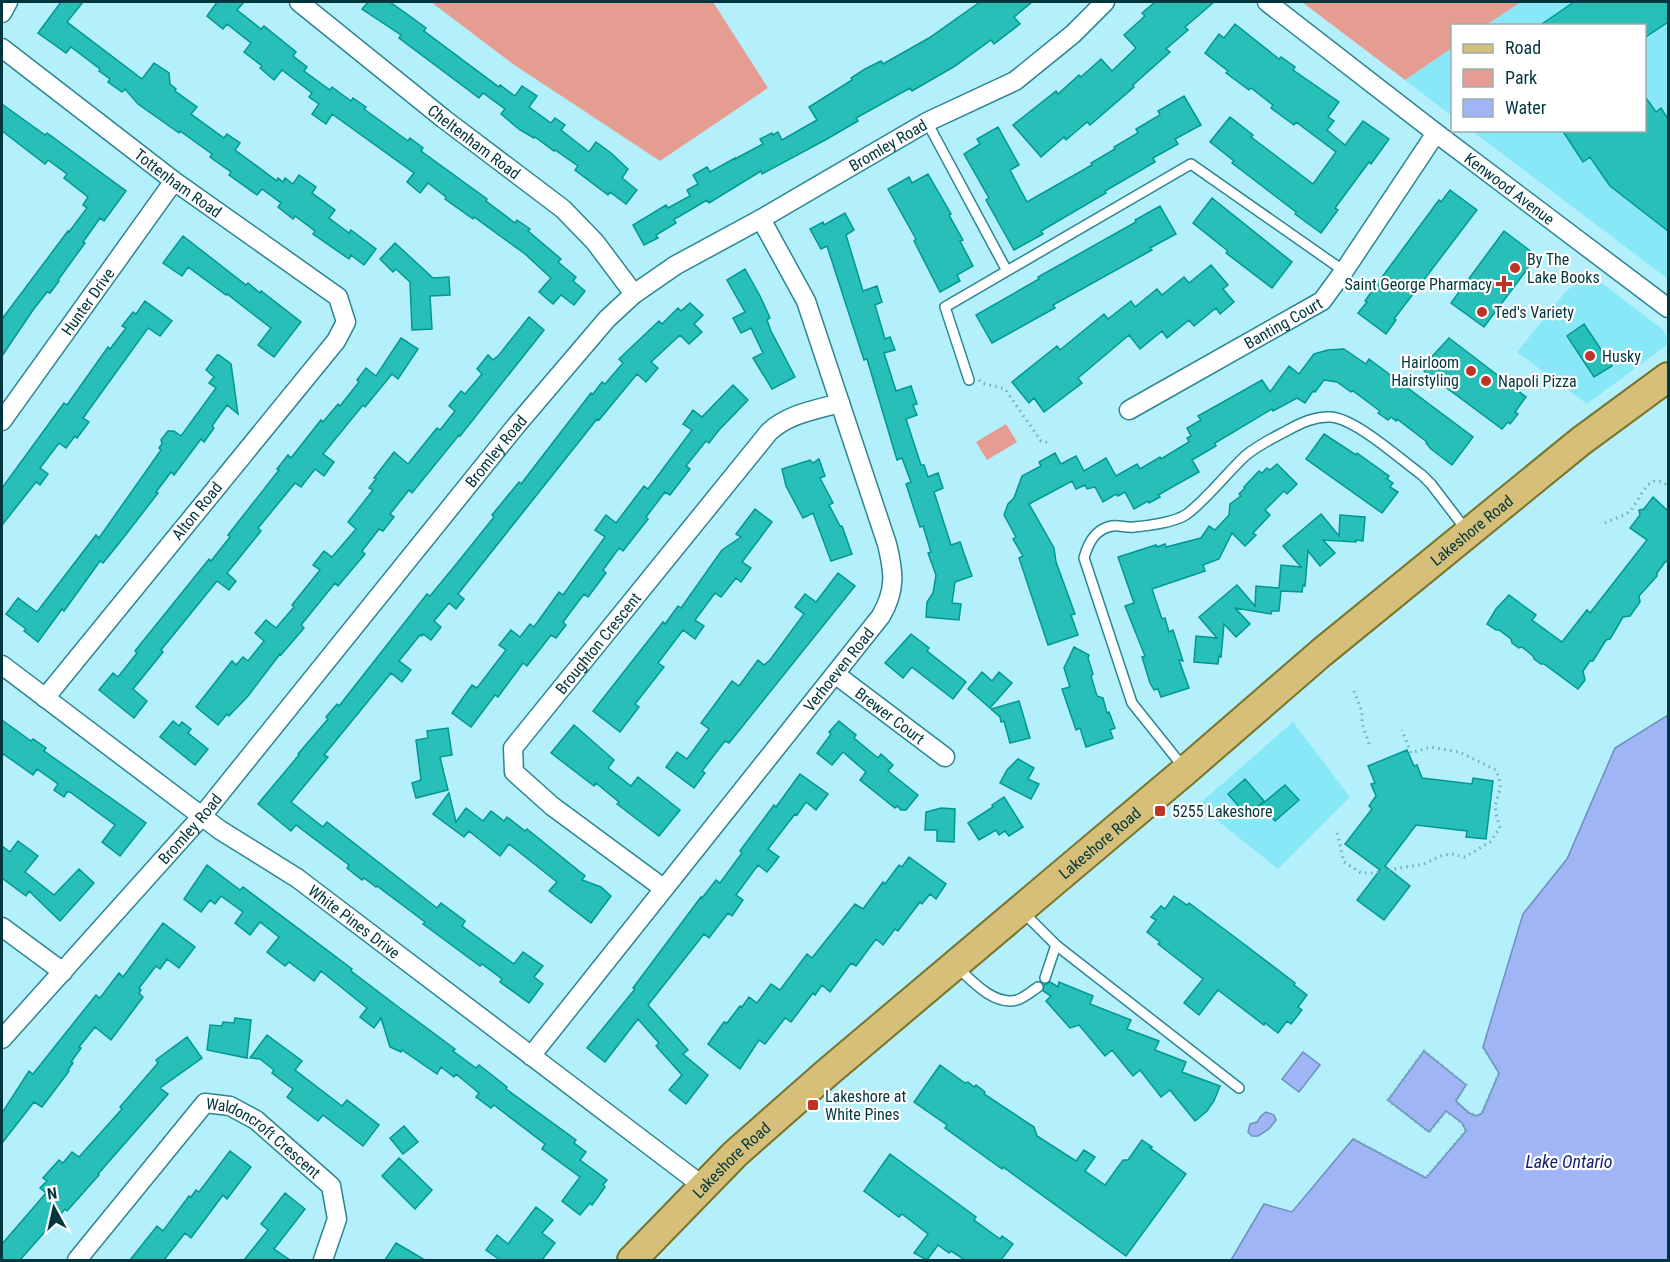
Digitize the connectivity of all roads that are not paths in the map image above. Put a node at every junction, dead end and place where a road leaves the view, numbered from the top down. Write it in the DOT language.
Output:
graph roads {
  1 [pos="8,2"];
  2 [pos="299,2"];
  3 [pos="1105,2"];
  4 [pos="1267,2"];
  5 [pos="2,13"];
  6 [pos="2,48"];
  7 [pos="927,122"];
  8 [pos="1436,133"];
  9 [pos="174,181"];
  10 [pos="761,219"];
  11 [pos="1007,271"];
  12 [pos="1344,271"];
  13 [pos="634,294"];
  14 [pos="1668,308"];
  15 [pos="346,322"];
  16 [pos="1668,377"];
  17 [pos="969,380"];
  18 [pos="840,403"];
  19 [pos="1129,410"];
  20 [pos="2,421"];
  21 [pos="1468,532"];
  22 [pos="2,665"];
  23 [pos="836,674"];
  24 [pos="45,698"];
  25 [pos="945,757"];
  26 [pos="1186,770"];
  27 [pos="201,816"];
  28 [pos="663,888"];
  29 [pos="1020,909"];
  30 [pos="2,927"];
  31 [pos="1056,945"];
  32 [pos="956,965"];
  33 [pos="63,972"];
  34 [pos="1045,978"];
  35 [pos="1038,987"];
  36 [pos="2,1039"];
  37 [pos="531,1056"];
  38 [pos="1239,1088"];
  39 [pos="703,1186"];
  40 [pos="77,1260"];
  41 [pos="323,1260"];
  42 [pos="632,1260"];
  1 -- 5 [label="street"];
  2 -- 13 [label="street, Cheltenham Road"];
  3 -- 7 [label="street, Bromley Road"];
  4 -- 8 [label="street, Kenwood Avenue"];
  6 -- 9 [label="street, Tottenham Road"];
  7 -- 10 [label="street, Bromley Road"];
  7 -- 11 [label="lane"];
  8 -- 12 [label="street, Banting Court"];
  8 -- 14 [label="street, Kenwood Avenue"];
  9 -- 15 [label="street, Tottenham Road"];
  9 -- 20 [label="street, Hunter Drive"];
  10 -- 13 [label="street, Bromley Road"];
  10 -- 18 [label="street, Verhoeven Road"];
  11 -- 12 [label="lane"];
  11 -- 17 [label="lane"];
  12 -- 19 [label="street, Banting Court"];
  13 -- 27 [label="street, Bromley Road"];
  15 -- 24 [label="street, Alton Road"];
  16 -- 21 [label="main road, Lakeshore Road"];
  18 -- 23 [label="street, Verhoeven Road"];
  18 -- 28 [label="street, Broughton Crescent"];
  21 -- 26 [label="main road, Lakeshore Road"];
  21 -- 26 [label="lane"];
  22 -- 24 [label="street, White Pines Drive"];
  23 -- 25 [label="street, Brewer Court"];
  23 -- 28 [label="street, Verhoeven Road"];
  24 -- 27 [label="street, White Pines Drive"];
  26 -- 29 [label="main road, Lakeshore Road"];
  27 -- 33 [label="street, Bromley Road"];
  27 -- 37 [label="street, White Pines Drive"];
  28 -- 37 [label="street, Verhoeven Road"];
  29 -- 31 [label="lane"];
  29 -- 32 [label="main road, Lakeshore Road"];
  30 -- 33 [label="street"];
  31 -- 34 [label="lane"];
  31 -- 38 [label="lane"];
  32 -- 35 [label="lane"];
  32 -- 39 [label="main road, Lakeshore Road"];
  33 -- 36 [label="street, Bromley Road"];
  37 -- 39 [label="street, White Pines Drive"];
  39 -- 42 [label="main road, Lakeshore Road"];
  40 -- 41 [label="street, Waldoncroft Crescent"];
}
